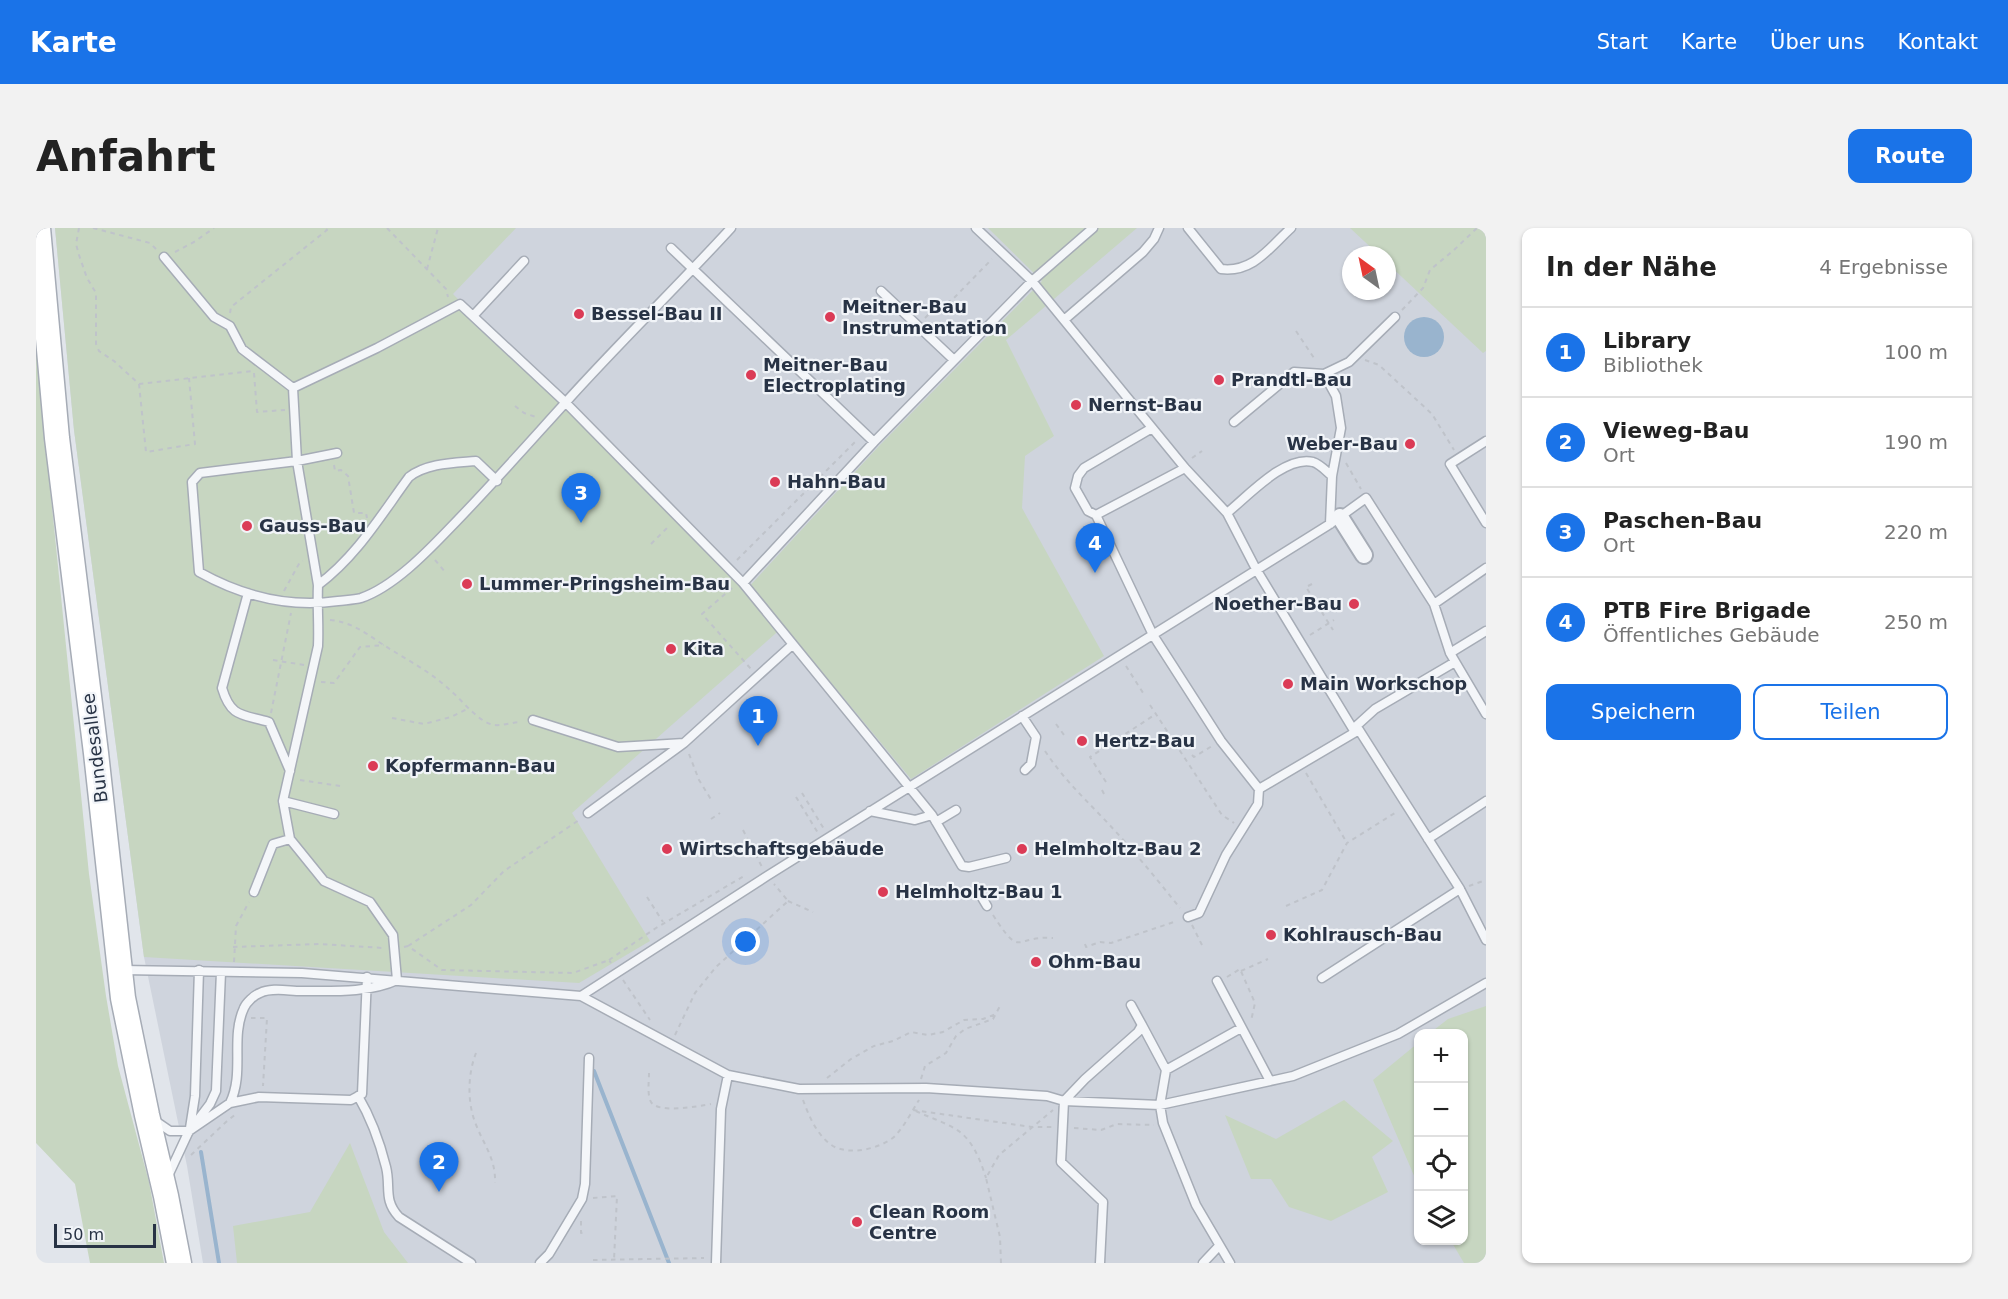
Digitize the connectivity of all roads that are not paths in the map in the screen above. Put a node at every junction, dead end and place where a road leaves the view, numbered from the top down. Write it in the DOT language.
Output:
graph roads {
  1 [pos="38,228"];
  2 [pos="731,228"];
  3 [pos="976,228"];
  4 [pos="1093,228"];
  5 [pos="1159,228"];
  6 [pos="1188,228"];
  7 [pos="1291,228"];
  8 [pos="671,248"];
  9 [pos="164,257"];
  10 [pos="524,261"];
  11 [pos="693,269"];
  12 [pos="1032,281"];
  13 [pos="881,291"];
  14 [pos="473,316"];
  15 [pos="1395,317"];
  16 [pos="1064,320"];
  17 [pos="954,360"];
  18 [pos="1324,374"];
  19 [pos="293,388"];
  20 [pos="566,402"];
  21 [pos="1234,422"];
  22 [pos="1152,428"];
  23 [pos="1486,441"];
  24 [pos="874,442"];
  25 [pos="334,453"];
  26 [pos="297,461"];
  27 [pos="1185,468"];
  28 [pos="1332,476"];
  29 [pos="497,481"];
  30 [pos="1227,513"];
  31 [pos="1096,515"];
  32 [pos="1335,520"];
  33 [pos="1486,522"];
  34 [pos="1364,555"];
  35 [pos="1486,568"];
  36 [pos="1256,569"];
  37 [pos="742,582"];
  38 [pos="318,585"];
  39 [pos="248,593"];
  40 [pos="317,604"];
  41 [pos="1434,604"];
  42 [pos="1486,631"];
  43 [pos="1152,635"];
  44 [pos="792,645"];
  45 [pos="1450,653"];
  46 [pos="1455,662"];
  47 [pos="1486,714"];
  48 [pos="1022,716"];
  49 [pos="533,720"];
  50 [pos="1356,729"];
  51 [pos="684,743"];
  52 [pos="1025,770"];
  53 [pos="289,774"];
  54 [pos="909,786"];
  55 [pos="1259,789"];
  56 [pos="283,801"];
  57 [pos="1486,801"];
  58 [pos="956,810"];
  59 [pos="870,811"];
  60 [pos="588,813"];
  61 [pos="334,814"];
  62 [pos="934,819"];
  63 [pos="290,839"];
  64 [pos="1428,839"];
  65 [pos="1006,858"];
  66 [pos="1460,889"];
  67 [pos="254,892"];
  68 [pos="981,896"];
  69 [pos="987,906"];
  70 [pos="1188,917"];
  71 [pos="1486,940"];
  72 [pos="119,970"];
  73 [pos="199,970"];
  74 [pos="221,972"];
  75 [pos="367,977"];
  76 [pos="1322,978"];
  77 [pos="398,980"];
  78 [pos="1217,981"];
  79 [pos="1486,983"];
  80 [pos="367,988"];
  81 [pos="581,996"];
  82 [pos="1131,1005"];
  83 [pos="1142,1025"];
  84 [pos="1241,1028"];
  85 [pos="589,1058"];
  86 [pos="1166,1070"];
  87 [pos="728,1075"];
  88 [pos="1270,1081"];
  89 [pos="358,1096"];
  90 [pos="1064,1101"];
  91 [pos="230,1103"];
  92 [pos="1160,1105"];
  93 [pos="147,1115"];
  94 [pos="189,1131"];
  95 [pos="164,1185"];
  96 [pos="1219,1246"];
  97 [pos="716,1260"];
  98 [pos="179,1263"];
  99 [pos="471,1263"];
  100 [pos="540,1263"];
  101 [pos="1100,1263"];
  102 [pos="1203,1263"];
  103 [pos="1230,1263"];
  1 -- 72 [label="main road, Bundesallee"];
  2 -- 11 [label="lane"];
  3 -- 12 [label="lane"];
  4 -- 12 [label="lane"];
  5 -- 16 [label="lane"];
  6 -- 7 [label="lane"];
  8 -- 11 [label="lane"];
  9 -- 19 [label="lane"];
  10 -- 14 [label="lane"];
  11 -- 20 [label="lane"];
  11 -- 24 [label="lane"];
  12 -- 16 [label="lane"];
  12 -- 17 [label="lane"];
  13 -- 17 [label="lane"];
  14 -- 19 [label="lane"];
  14 -- 20 [label="lane"];
  15 -- 18 [label="lane"];
  16 -- 22 [label="lane"];
  17 -- 24 [label="lane"];
  18 -- 21 [label="lane"];
  18 -- 28 [label="lane"];
  19 -- 26 [label="lane"];
  20 -- 29 [label="lane"];
  20 -- 37 [label="lane"];
  22 -- 27 [label="lane"];
  22 -- 31 [label="lane"];
  23 -- 33 [label="lane"];
  24 -- 37 [label="lane"];
  25 -- 26 [label="lane"];
  26 -- 38 [label="lane"];
  26 -- 39 [label="lane"];
  27 -- 30 [label="lane"];
  27 -- 31 [label="lane"];
  28 -- 30 [label="lane"];
  28 -- 32 [label="lane"];
  29 -- 38 [label="lane"];
  29 -- 40 [label="lane"];
  30 -- 36 [label="lane"];
  31 -- 43 [label="lane"];
  32 -- 34 [label="street"];
  32 -- 36 [label="lane"];
  32 -- 41 [label="lane"];
  35 -- 41 [label="lane"];
  36 -- 43 [label="lane"];
  36 -- 50 [label="lane"];
  37 -- 44 [label="lane"];
  38 -- 40 [label="lane"];
  39 -- 40 [label="lane"];
  39 -- 53 [label="lane"];
  40 -- 53 [label="lane"];
  41 -- 45 [label="lane"];
  42 -- 45 [label="lane"];
  43 -- 48 [label="lane"];
  43 -- 55 [label="lane"];
  44 -- 51 [label="lane"];
  44 -- 54 [label="lane"];
  45 -- 46 [label="lane"];
  46 -- 47 [label="lane"];
  46 -- 50 [label="lane"];
  48 -- 52 [label="lane"];
  48 -- 54 [label="lane"];
  49 -- 51 [label="lane"];
  50 -- 55 [label="lane"];
  50 -- 64 [label="lane"];
  51 -- 60 [label="lane"];
  53 -- 56 [label="lane"];
  54 -- 59 [label="lane"];
  54 -- 62 [label="lane"];
  55 -- 70 [label="lane"];
  56 -- 61 [label="lane"];
  56 -- 63 [label="lane"];
  57 -- 64 [label="lane"];
  58 -- 62 [label="lane"];
  59 -- 62 [label="lane"];
  59 -- 81 [label="lane"];
  62 -- 65 [label="lane"];
  63 -- 67 [label="lane"];
  63 -- 77 [label="lane"];
  64 -- 66 [label="lane"];
  66 -- 71 [label="lane"];
  66 -- 76 [label="lane"];
  68 -- 69 [label="lane"];
  72 -- 73 [label="lane"];
  72 -- 93 [label="main road, Bundesallee"];
  73 -- 74 [label="lane"];
  73 -- 94 [label="lane"];
  74 -- 75 [label="lane"];
  74 -- 94 [label="lane"];
  75 -- 77 [label="lane"];
  75 -- 80 [label="lane"];
  77 -- 80 [label="lane"];
  77 -- 81 [label="lane"];
  78 -- 84 [label="lane"];
  79 -- 88 [label="lane"];
  80 -- 89 [label="lane"];
  80 -- 91 [label="lane"];
  81 -- 87 [label="lane"];
  82 -- 83 [label="lane"];
  83 -- 86 [label="lane"];
  83 -- 90 [label="lane"];
  84 -- 86 [label="lane"];
  84 -- 88 [label="lane"];
  85 -- 100 [label="lane"];
  86 -- 92 [label="lane"];
  87 -- 90 [label="lane"];
  87 -- 97 [label="lane"];
  88 -- 92 [label="lane"];
  89 -- 91 [label="lane"];
  89 -- 99 [label="lane"];
  90 -- 92 [label="lane"];
  90 -- 101 [label="lane"];
  91 -- 94 [label="lane"];
  92 -- 96 [label="lane"];
  93 -- 94 [label="lane"];
  93 -- 95 [label="main road, Bundesallee"];
  94 -- 95 [label="lane"];
  95 -- 98 [label="main road, Bundesallee"];
  96 -- 102 [label="lane"];
  96 -- 103 [label="lane"];
}
